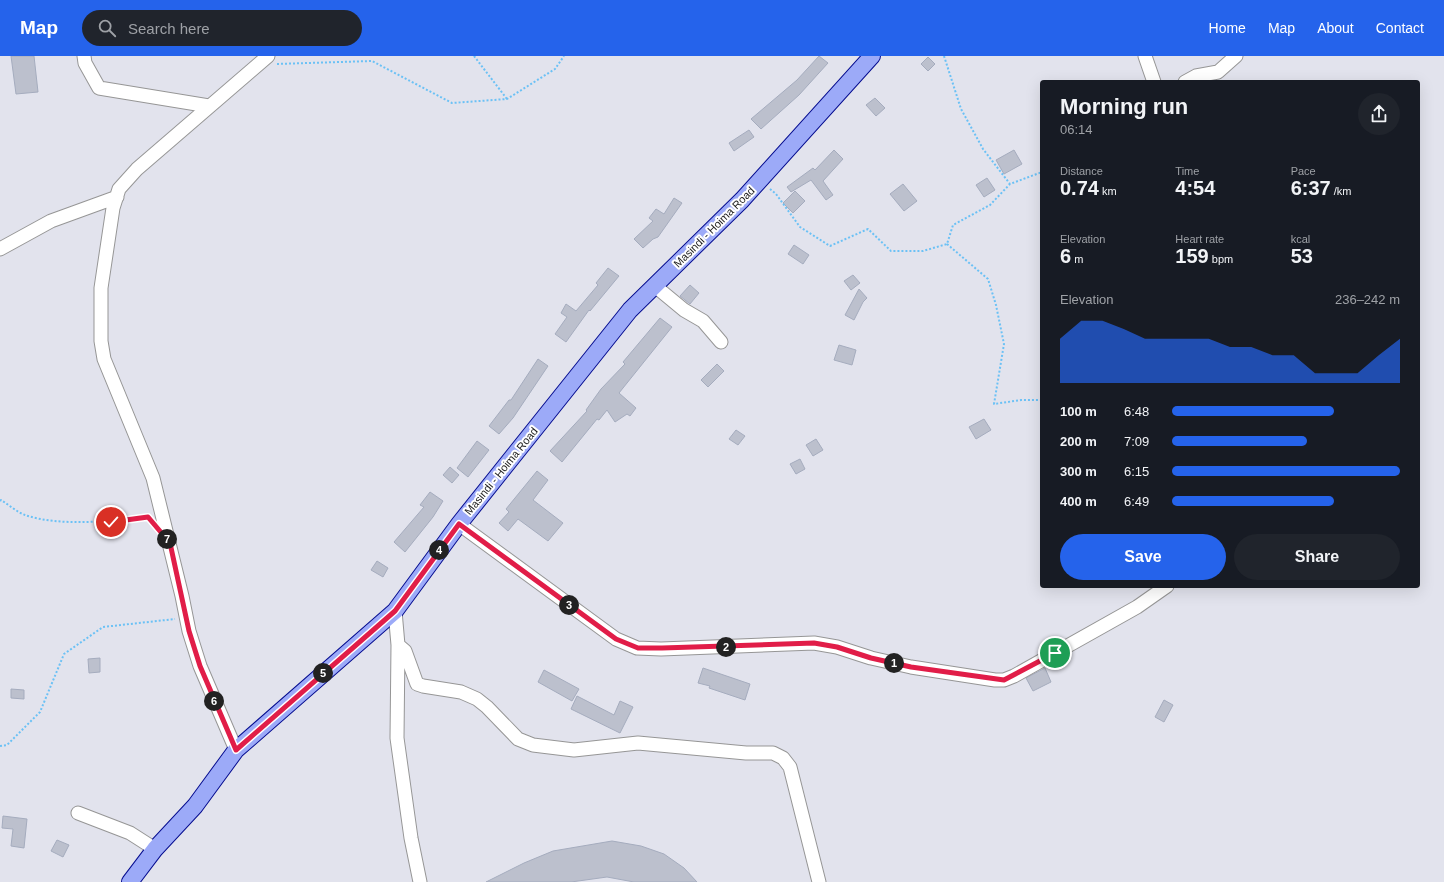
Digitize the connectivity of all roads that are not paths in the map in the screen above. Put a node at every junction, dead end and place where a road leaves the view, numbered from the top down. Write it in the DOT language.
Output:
graph roads {
  1 [pos="84,56"];
  2 [pos="268,56"];
  3 [pos="872,56"];
  4 [pos="1145,56"];
  5 [pos="1236,56"];
  6 [pos="1153,80"];
  7 [pos="1188,80"];
  8 [pos="209,106"];
  9 [pos="116,197"];
  10 [pos="0,249"];
  11 [pos="655,286"];
  12 [pos="721,342"];
  13 [pos="459,524"];
  14 [pos="1164,588"];
  15 [pos="395,611"];
  16 [pos="398,645"];
  17 [pos="236,750"];
  18 [pos="78,813"];
  19 [pos="155,849"];
  20 [pos="130,882"];
  21 [pos="420,882"];
  22 [pos="819,882"];
  1 -- 8 [label="street"];
  2 -- 8 [label="street"];
  3 -- 11 [label="main road, Masindi - Hoima Road"];
  4 -- 6 [label="street"];
  5 -- 7 [label="street"];
  8 -- 9 [label="street"];
  9 -- 10 [label="street"];
  9 -- 17 [label="street"];
  11 -- 12 [label="street"];
  11 -- 13 [label="main road, Masindi - Hoima Road"];
  13 -- 14 [label="street"];
  13 -- 15 [label="main road, Masindi - Hoima Road"];
  15 -- 16 [label="street"];
  15 -- 17 [label="main road, Masindi - Hoima Road"];
  16 -- 21 [label="street"];
  16 -- 22 [label="street"];
  17 -- 19 [label="main road, Masindi - Hoima Road"];
  18 -- 19 [label="street"];
  19 -- 20 [label="main road, Masindi - Hoima Road"];
}
